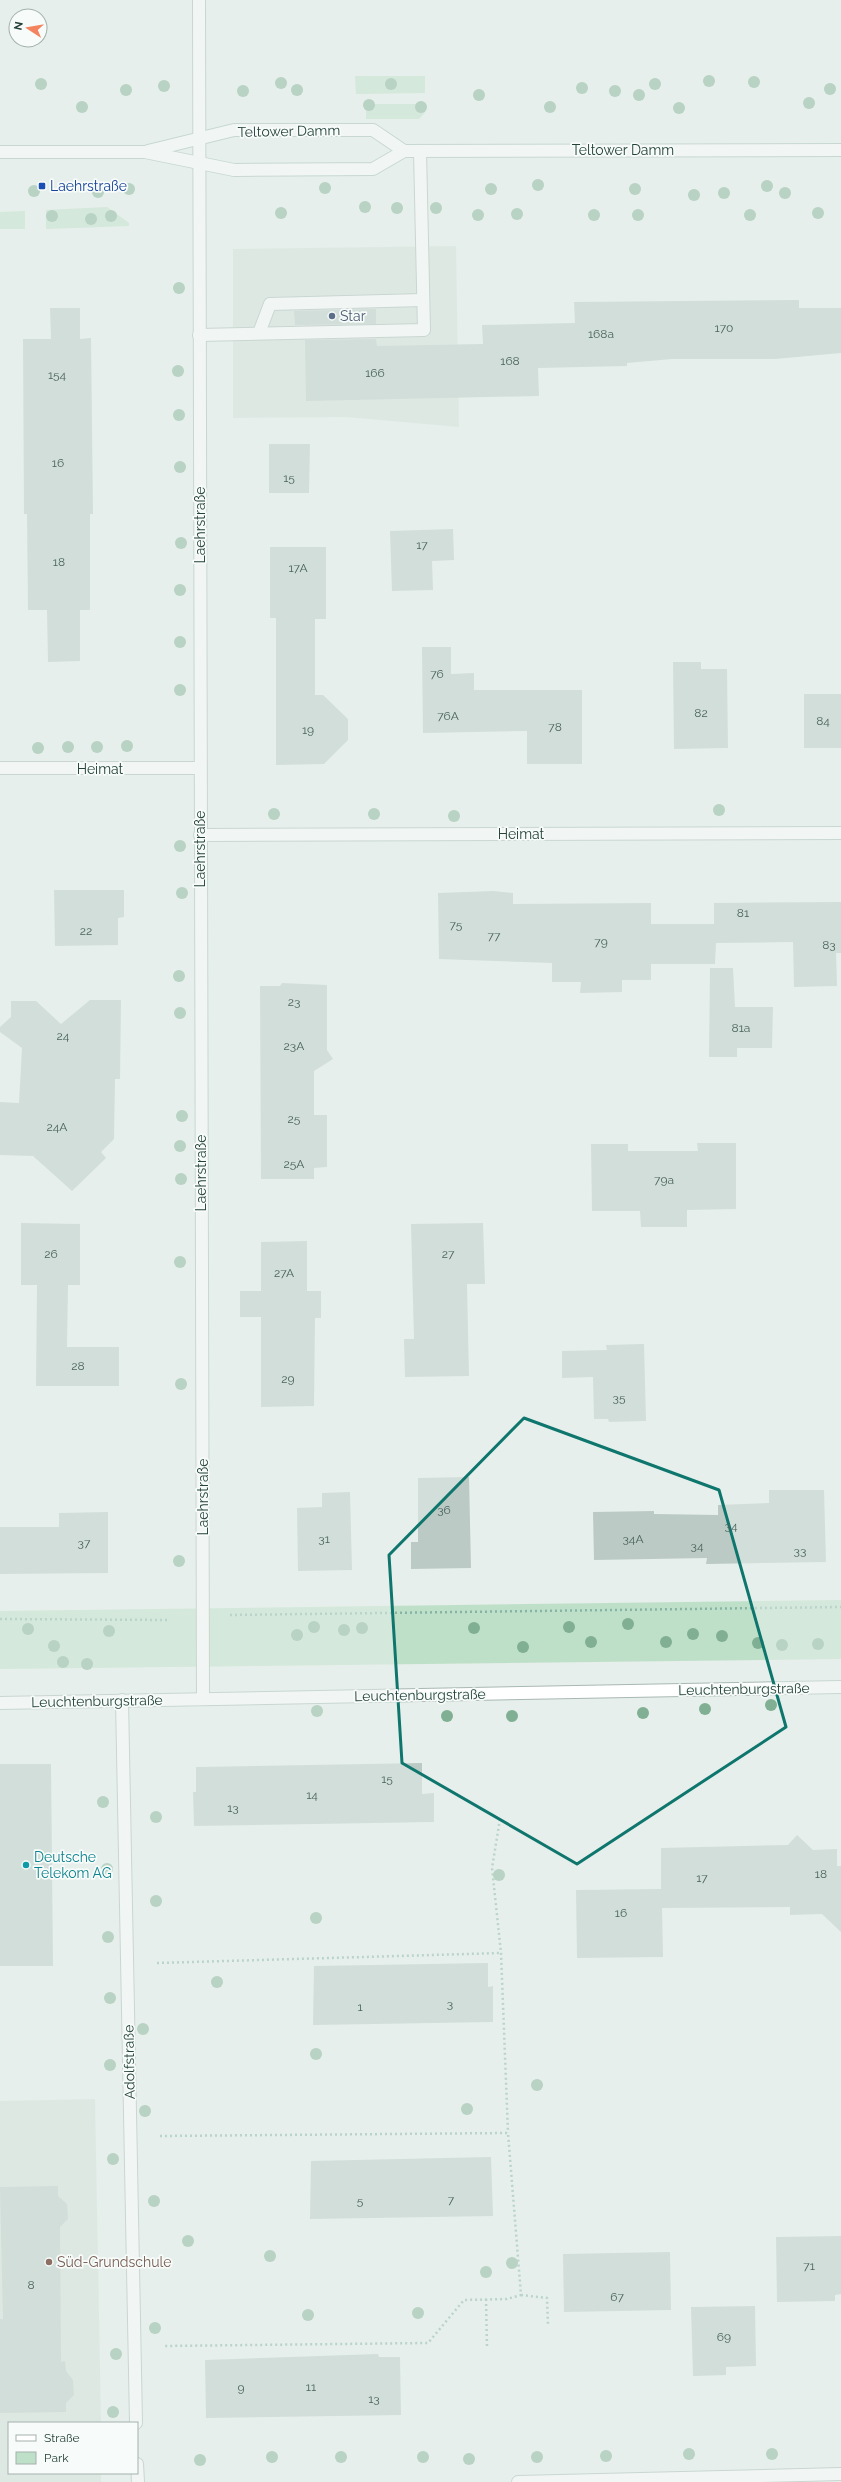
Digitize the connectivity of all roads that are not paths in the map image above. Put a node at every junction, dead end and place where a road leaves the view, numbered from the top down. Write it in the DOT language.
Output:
graph roads {
  1 [pos="199,0"];
  2 [pos="199,139"];
  3 [pos="841,150"];
  4 [pos="404,151"];
  5 [pos="420,151"];
  6 [pos="0,152"];
  7 [pos="145,152"];
  8 [pos="199,162"];
  9 [pos="423,300"];
  10 [pos="259,333"];
  11 [pos="199,334"];
  12 [pos="0,768"];
  13 [pos="200,768"];
  14 [pos="841,833"];
  15 [pos="200,835"];
  16 [pos="841,1687"];
  17 [pos="203,1699"];
  18 [pos="122,1700"];
  19 [pos="0,1703"];
  20 [pos="136,2422"];
  21 [pos="841,2474"];
  22 [pos="518,2482"];
  1 -- 2 [label="street, Laehrstraße"];
  2 -- 4 [label="street, Teltower Damm"];
  2 -- 7 [label="street, Teltower Damm"];
  2 -- 8 [label="street, Laehrstraße"];
  3 -- 5 [label="street, Teltower Damm"];
  4 -- 5 [label="street, Teltower Damm"];
  4 -- 8 [label="street, Teltower Damm"];
  5 -- 9 [label="street"];
  6 -- 7 [label="street, Teltower Damm"];
  7 -- 8 [label="street, Teltower Damm"];
  8 -- 11 [label="street, Laehrstraße"];
  9 -- 10 [label="street"];
  9 -- 10 [label="street"];
  10 -- 11 [label="street"];
  11 -- 13 [label="street, Laehrstraße"];
  12 -- 13 [label="street, Heimat"];
  13 -- 15 [label="street, Laehrstraße"];
  14 -- 15 [label="street, Heimat"];
  15 -- 17 [label="street, Laehrstraße"];
  16 -- 17 [label="street, Leuchtenburgstraße"];
  17 -- 18 [label="street, Leuchtenburgstraße"];
  18 -- 19 [label="street, Leuchtenburgstraße"];
  18 -- 20 [label="street, Adolfstraße"];
  21 -- 22 [label="street"];
}
